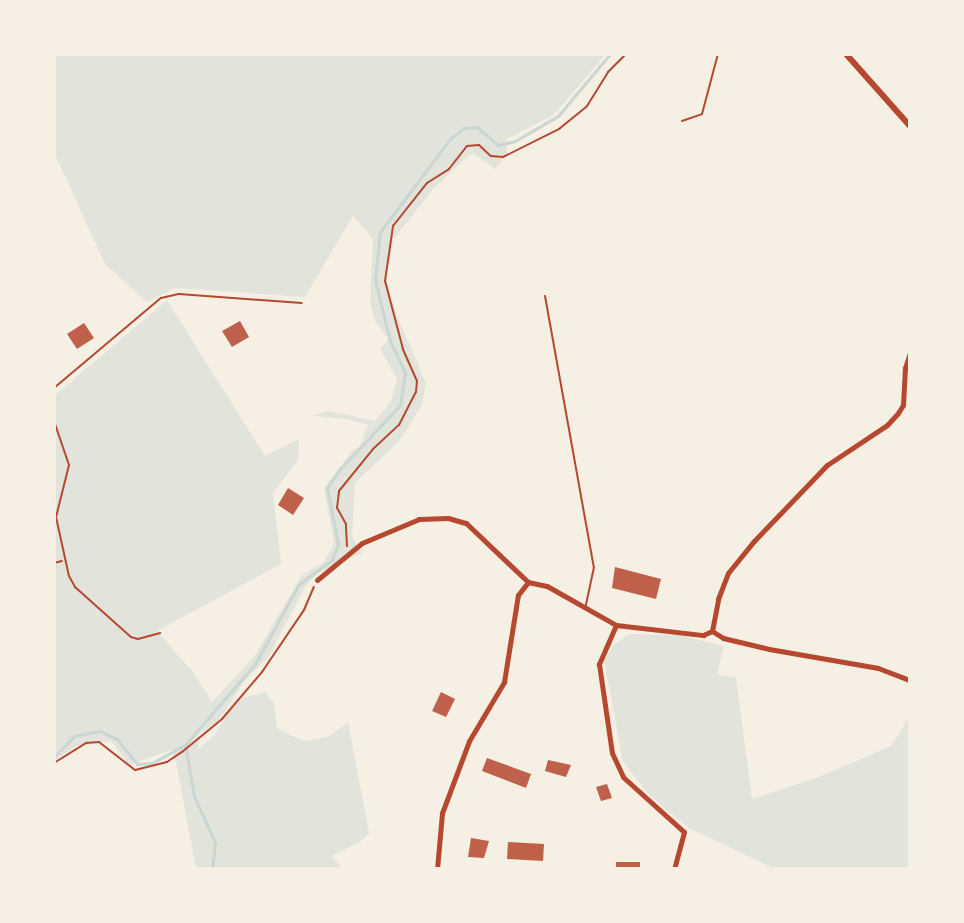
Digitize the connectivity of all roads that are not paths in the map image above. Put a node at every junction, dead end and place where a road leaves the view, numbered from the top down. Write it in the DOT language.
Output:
graph roads {
  1 [pos="718,54"];
  2 [pos="846,54"];
  3 [pos="682,121"];
  4 [pos="910,126"];
  5 [pos="545,296"];
  6 [pos="910,353"];
  7 [pos="317,580"];
  8 [pos="528,582"];
  9 [pos="586,607"];
  10 [pos="616,625"];
  11 [pos="712,631"];
  12 [pos="910,680"];
  13 [pos="437,869"];
  14 [pos="674,869"];
  1 -- 3 [label="lane"];
  2 -- 4 [label="street"];
  5 -- 9 [label="lane"];
  6 -- 11 [label="street"];
  7 -- 8 [label="street"];
  8 -- 9 [label="street"];
  8 -- 13 [label="street"];
  9 -- 10 [label="street"];
  10 -- 11 [label="street"];
  10 -- 14 [label="street"];
  11 -- 12 [label="street"];
}
